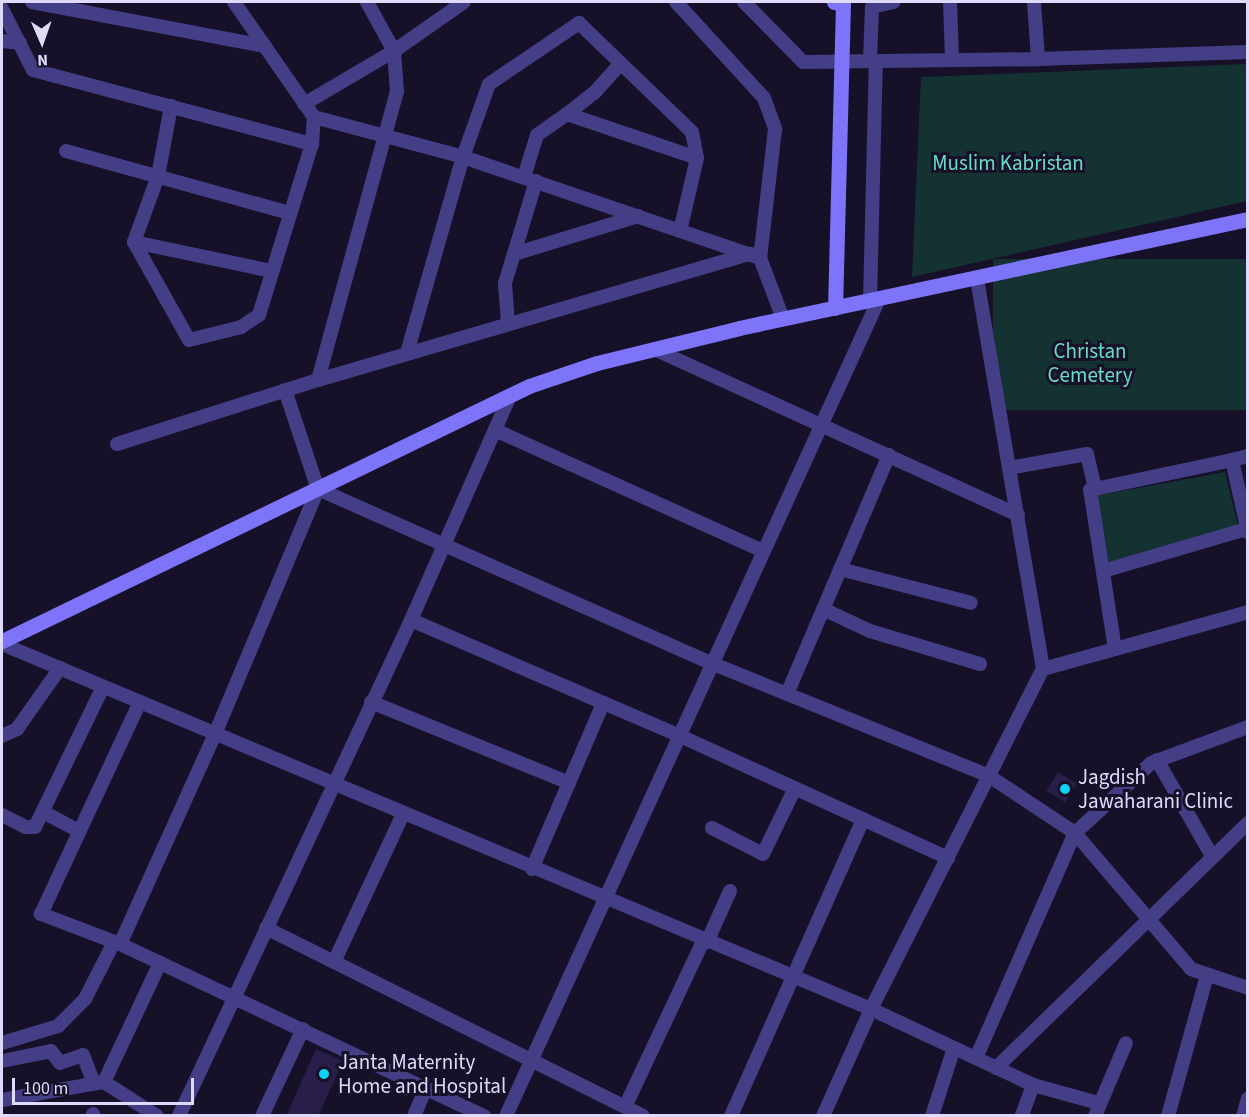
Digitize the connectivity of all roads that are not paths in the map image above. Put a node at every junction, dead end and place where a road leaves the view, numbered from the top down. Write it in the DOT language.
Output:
graph roads {
  1 [pos="32,2"];
  2 [pos="234,2"];
  3 [pos="367,2"];
  4 [pos="464,2"];
  5 [pos="676,2"];
  6 [pos="744,2"];
  7 [pos="840,2"];
  8 [pos="893,2"];
  9 [pos="950,2"];
  10 [pos="1034,2"];
  11 [pos="2,9"];
  12 [pos="2,41"];
  13 [pos="20,43"];
  14 [pos="265,46"];
  15 [pos="394,51"];
  16 [pos="1248,52"];
  17 [pos="1038,59"];
  18 [pos="952,60"];
  19 [pos="873,61"];
  20 [pos="841,62"];
  21 [pos="619,65"];
  22 [pos="304,104"];
  23 [pos="171,106"];
  24 [pos="567,114"];
  25 [pos="314,117"];
  26 [pos="388,134"];
  27 [pos="312,144"];
  28 [pos="66,151"];
  29 [pos="464,157"];
  30 [pos="697,158"];
  31 [pos="158,176"];
  32 [pos="530,179"];
  33 [pos="290,213"];
  34 [pos="638,216"];
  35 [pos="1248,219"];
  36 [pos="680,231"];
  37 [pos="134,242"];
  38 [pos="514,254"];
  39 [pos="755,256"];
  40 [pos="272,271"];
  41 [pos="977,278"];
  42 [pos="874,300"];
  43 [pos="835,308"];
  44 [pos="783,319"];
  45 [pos="508,324"];
  46 [pos="654,349"];
  47 [pos="407,353"];
  48 [pos="318,380"];
  49 [pos="285,390"];
  50 [pos="510,396"];
  51 [pos="822,423"];
  52 [pos="495,430"];
  53 [pos="117,444"];
  54 [pos="889,455"];
  55 [pos="1248,456"];
  56 [pos="1232,460"];
  57 [pos="1010,468"];
  58 [pos="318,489"];
  59 [pos="1095,489"];
  60 [pos="1018,515"];
  61 [pos="1247,530"];
  62 [pos="444,545"];
  63 [pos="763,551"];
  64 [pos="840,569"];
  65 [pos="1103,571"];
  66 [pos="971,603"];
  67 [pos="823,609"];
  68 [pos="1248,612"];
  69 [pos="411,620"];
  70 [pos="2,643"];
  71 [pos="1115,649"];
  72 [pos="711,663"];
  73 [pos="980,664"];
  74 [pos="60,668"];
  75 [pos="1043,669"];
  76 [pos="103,687"];
  77 [pos="787,694"];
  78 [pos="140,702"];
  79 [pos="371,702"];
  80 [pos="603,703"];
  81 [pos="1248,727"];
  82 [pos="215,734"];
  83 [pos="678,735"];
  84 [pos="2,736"];
  85 [pos="1157,760"];
  86 [pos="989,776"];
  87 [pos="569,783"];
  88 [pos="332,784"];
  89 [pos="795,788"];
  90 [pos="43,812"];
  91 [pos="404,814"];
  92 [pos="2,815"];
  93 [pos="863,819"];
  94 [pos="1248,823"];
  95 [pos="712,828"];
  96 [pos="80,831"];
  97 [pos="1075,833"];
  98 [pos="1212,856"];
  99 [pos="948,858"];
  100 [pos="532,869"];
  101 [pos="730,891"];
  102 [pos="604,900"];
  103 [pos="1146,917"];
  104 [pos="266,928"];
  105 [pos="705,941"];
  106 [pos="117,943"];
  107 [pos="334,962"];
  108 [pos="160,963"];
  109 [pos="1207,975"];
  110 [pos="792,977"];
  111 [pos="1248,988"];
  112 [pos="235,997"];
  113 [pos="871,1010"];
  114 [pos="303,1029"];
  115 [pos="2,1043"];
  116 [pos="1126,1043"];
  117 [pos="954,1048"];
  118 [pos="976,1058"];
  119 [pos="2,1061"];
  120 [pos="531,1061"];
  121 [pos="996,1068"];
  122 [pos="99,1082"];
  123 [pos="1032,1085"];
  124 [pos="426,1088"];
  125 [pos="1248,1099"];
  126 [pos="2,1100"];
  127 [pos="625,1107"];
  128 [pos="1097,1109"];
  129 [pos="156,1116"];
  130 [pos="179,1116"];
  131 [pos="262,1116"];
  132 [pos="414,1116"];
  133 [pos="484,1116"];
  134 [pos="506,1116"];
  135 [pos="643,1116"];
  136 [pos="731,1116"];
  137 [pos="823,1116"];
  138 [pos="932,1116"];
  139 [pos="1022,1116"];
  140 [pos="1168,1116"];
  141 [pos="1243,1116"];
  1 -- 14 [label="street"];
  2 -- 14 [label="street"];
  3 -- 15 [label="street"];
  4 -- 15 [label="street"];
  5 -- 39 [label="street"];
  6 -- 20 [label="street"];
  7 -- 20 [label="main road"];
  8 -- 19 [label="street"];
  9 -- 18 [label="street"];
  10 -- 17 [label="street"];
  11 -- 13 [label="street"];
  12 -- 13 [label="street"];
  13 -- 23 [label="street"];
  14 -- 22 [label="street"];
  15 -- 22 [label="street"];
  15 -- 26 [label="street"];
  16 -- 17 [label="street"];
  17 -- 18 [label="street"];
  18 -- 19 [label="street"];
  19 -- 20 [label="street"];
  19 -- 42 [label="street"];
  20 -- 43 [label="main road"];
  21 -- 24 [label="street"];
  21 -- 29 [label="street"];
  21 -- 30 [label="street"];
  22 -- 25 [label="street"];
  23 -- 27 [label="street"];
  23 -- 31 [label="street"];
  24 -- 30 [label="street"];
  24 -- 32 [label="street"];
  25 -- 26 [label="street"];
  25 -- 27 [label="street"];
  26 -- 29 [label="street"];
  26 -- 48 [label="street"];
  27 -- 33 [label="street"];
  28 -- 31 [label="street"];
  29 -- 32 [label="street"];
  29 -- 47 [label="street"];
  30 -- 36 [label="street"];
  31 -- 33 [label="street"];
  31 -- 37 [label="street"];
  32 -- 34 [label="street"];
  32 -- 38 [label="street"];
  33 -- 40 [label="street"];
  34 -- 36 [label="street"];
  34 -- 38 [label="street"];
  35 -- 41 [label="main road"];
  36 -- 39 [label="street"];
  37 -- 40 [label="street"];
  37 -- 40 [label="street"];
  38 -- 45 [label="street"];
  39 -- 44 [label="street"];
  39 -- 45 [label="street"];
  41 -- 42 [label="main road"];
  41 -- 57 [label="street"];
  42 -- 43 [label="main road"];
  42 -- 51 [label="street"];
  43 -- 44 [label="main road"];
  44 -- 46 [label="main road"];
  45 -- 47 [label="street"];
  46 -- 50 [label="main road"];
  46 -- 51 [label="street"];
  47 -- 48 [label="street"];
  48 -- 49 [label="street"];
  49 -- 53 [label="street"];
  49 -- 58 [label="street"];
  50 -- 52 [label="street"];
  50 -- 58 [label="main road"];
  51 -- 54 [label="street"];
  51 -- 63 [label="street"];
  52 -- 62 [label="street"];
  52 -- 63 [label="street"];
  54 -- 60 [label="street"];
  54 -- 64 [label="street"];
  55 -- 56 [label="street"];
  56 -- 59 [label="street"];
  56 -- 61 [label="street"];
  57 -- 59 [label="street"];
  57 -- 60 [label="street"];
  58 -- 62 [label="street"];
  58 -- 70 [label="main road"];
  58 -- 82 [label="street"];
  59 -- 65 [label="street"];
  60 -- 75 [label="street"];
  61 -- 65 [label="street"];
  62 -- 69 [label="street"];
  62 -- 72 [label="street"];
  63 -- 72 [label="street"];
  64 -- 66 [label="street"];
  64 -- 67 [label="street"];
  65 -- 71 [label="street"];
  67 -- 73 [label="street"];
  67 -- 77 [label="street"];
  68 -- 71 [label="street"];
  69 -- 79 [label="street"];
  69 -- 80 [label="street"];
  70 -- 74 [label="street"];
  71 -- 75 [label="street"];
  72 -- 77 [label="street"];
  72 -- 83 [label="street"];
  74 -- 76 [label="street"];
  74 -- 84 [label="street"];
  75 -- 86 [label="street"];
  76 -- 78 [label="street"];
  76 -- 90 [label="street"];
  77 -- 86 [label="street"];
  78 -- 82 [label="street"];
  78 -- 96 [label="street"];
  79 -- 87 [label="street"];
  79 -- 88 [label="street"];
  80 -- 83 [label="street"];
  80 -- 87 [label="street"];
  81 -- 85 [label="street"];
  82 -- 88 [label="street"];
  82 -- 106 [label="street"];
  83 -- 89 [label="street"];
  83 -- 102 [label="street"];
  85 -- 97 [label="street"];
  85 -- 98 [label="street"];
  86 -- 97 [label="street"];
  86 -- 99 [label="street"];
  87 -- 100 [label="street"];
  88 -- 91 [label="street"];
  88 -- 104 [label="street"];
  89 -- 93 [label="street"];
  89 -- 95 [label="street"];
  90 -- 92 [label="street"];
  90 -- 96 [label="street"];
  91 -- 100 [label="street"];
  91 -- 107 [label="street"];
  93 -- 99 [label="street"];
  93 -- 110 [label="street"];
  94 -- 98 [label="street"];
  96 -- 106 [label="street"];
  97 -- 103 [label="street"];
  97 -- 118 [label="street"];
  98 -- 103 [label="street"];
  99 -- 113 [label="street"];
  100 -- 102 [label="street"];
  101 -- 105 [label="street"];
  102 -- 105 [label="street"];
  102 -- 120 [label="street"];
  103 -- 109 [label="street"];
  103 -- 121 [label="street"];
  104 -- 107 [label="street"];
  104 -- 112 [label="street"];
  105 -- 110 [label="street"];
  105 -- 127 [label="street"];
  106 -- 108 [label="street"];
  106 -- 115 [label="street"];
  107 -- 120 [label="street"];
  108 -- 112 [label="street"];
  108 -- 122 [label="street"];
  109 -- 111 [label="street"];
  109 -- 140 [label="street"];
  110 -- 113 [label="street"];
  110 -- 136 [label="street"];
  112 -- 114 [label="street"];
  112 -- 130 [label="street"];
  113 -- 117 [label="street"];
  113 -- 137 [label="street"];
  114 -- 124 [label="street"];
  114 -- 131 [label="street"];
  116 -- 128 [label="street"];
  117 -- 118 [label="street"];
  117 -- 138 [label="street"];
  118 -- 121 [label="street"];
  119 -- 122 [label="street"];
  120 -- 127 [label="street"];
  120 -- 134 [label="street"];
  121 -- 123 [label="street"];
  122 -- 126 [label="street"];
  122 -- 129 [label="street"];
  123 -- 128 [label="street"];
  123 -- 139 [label="street"];
  124 -- 132 [label="street"];
  124 -- 133 [label="street"];
  125 -- 141 [label="street"];
  127 -- 135 [label="street"];
}
